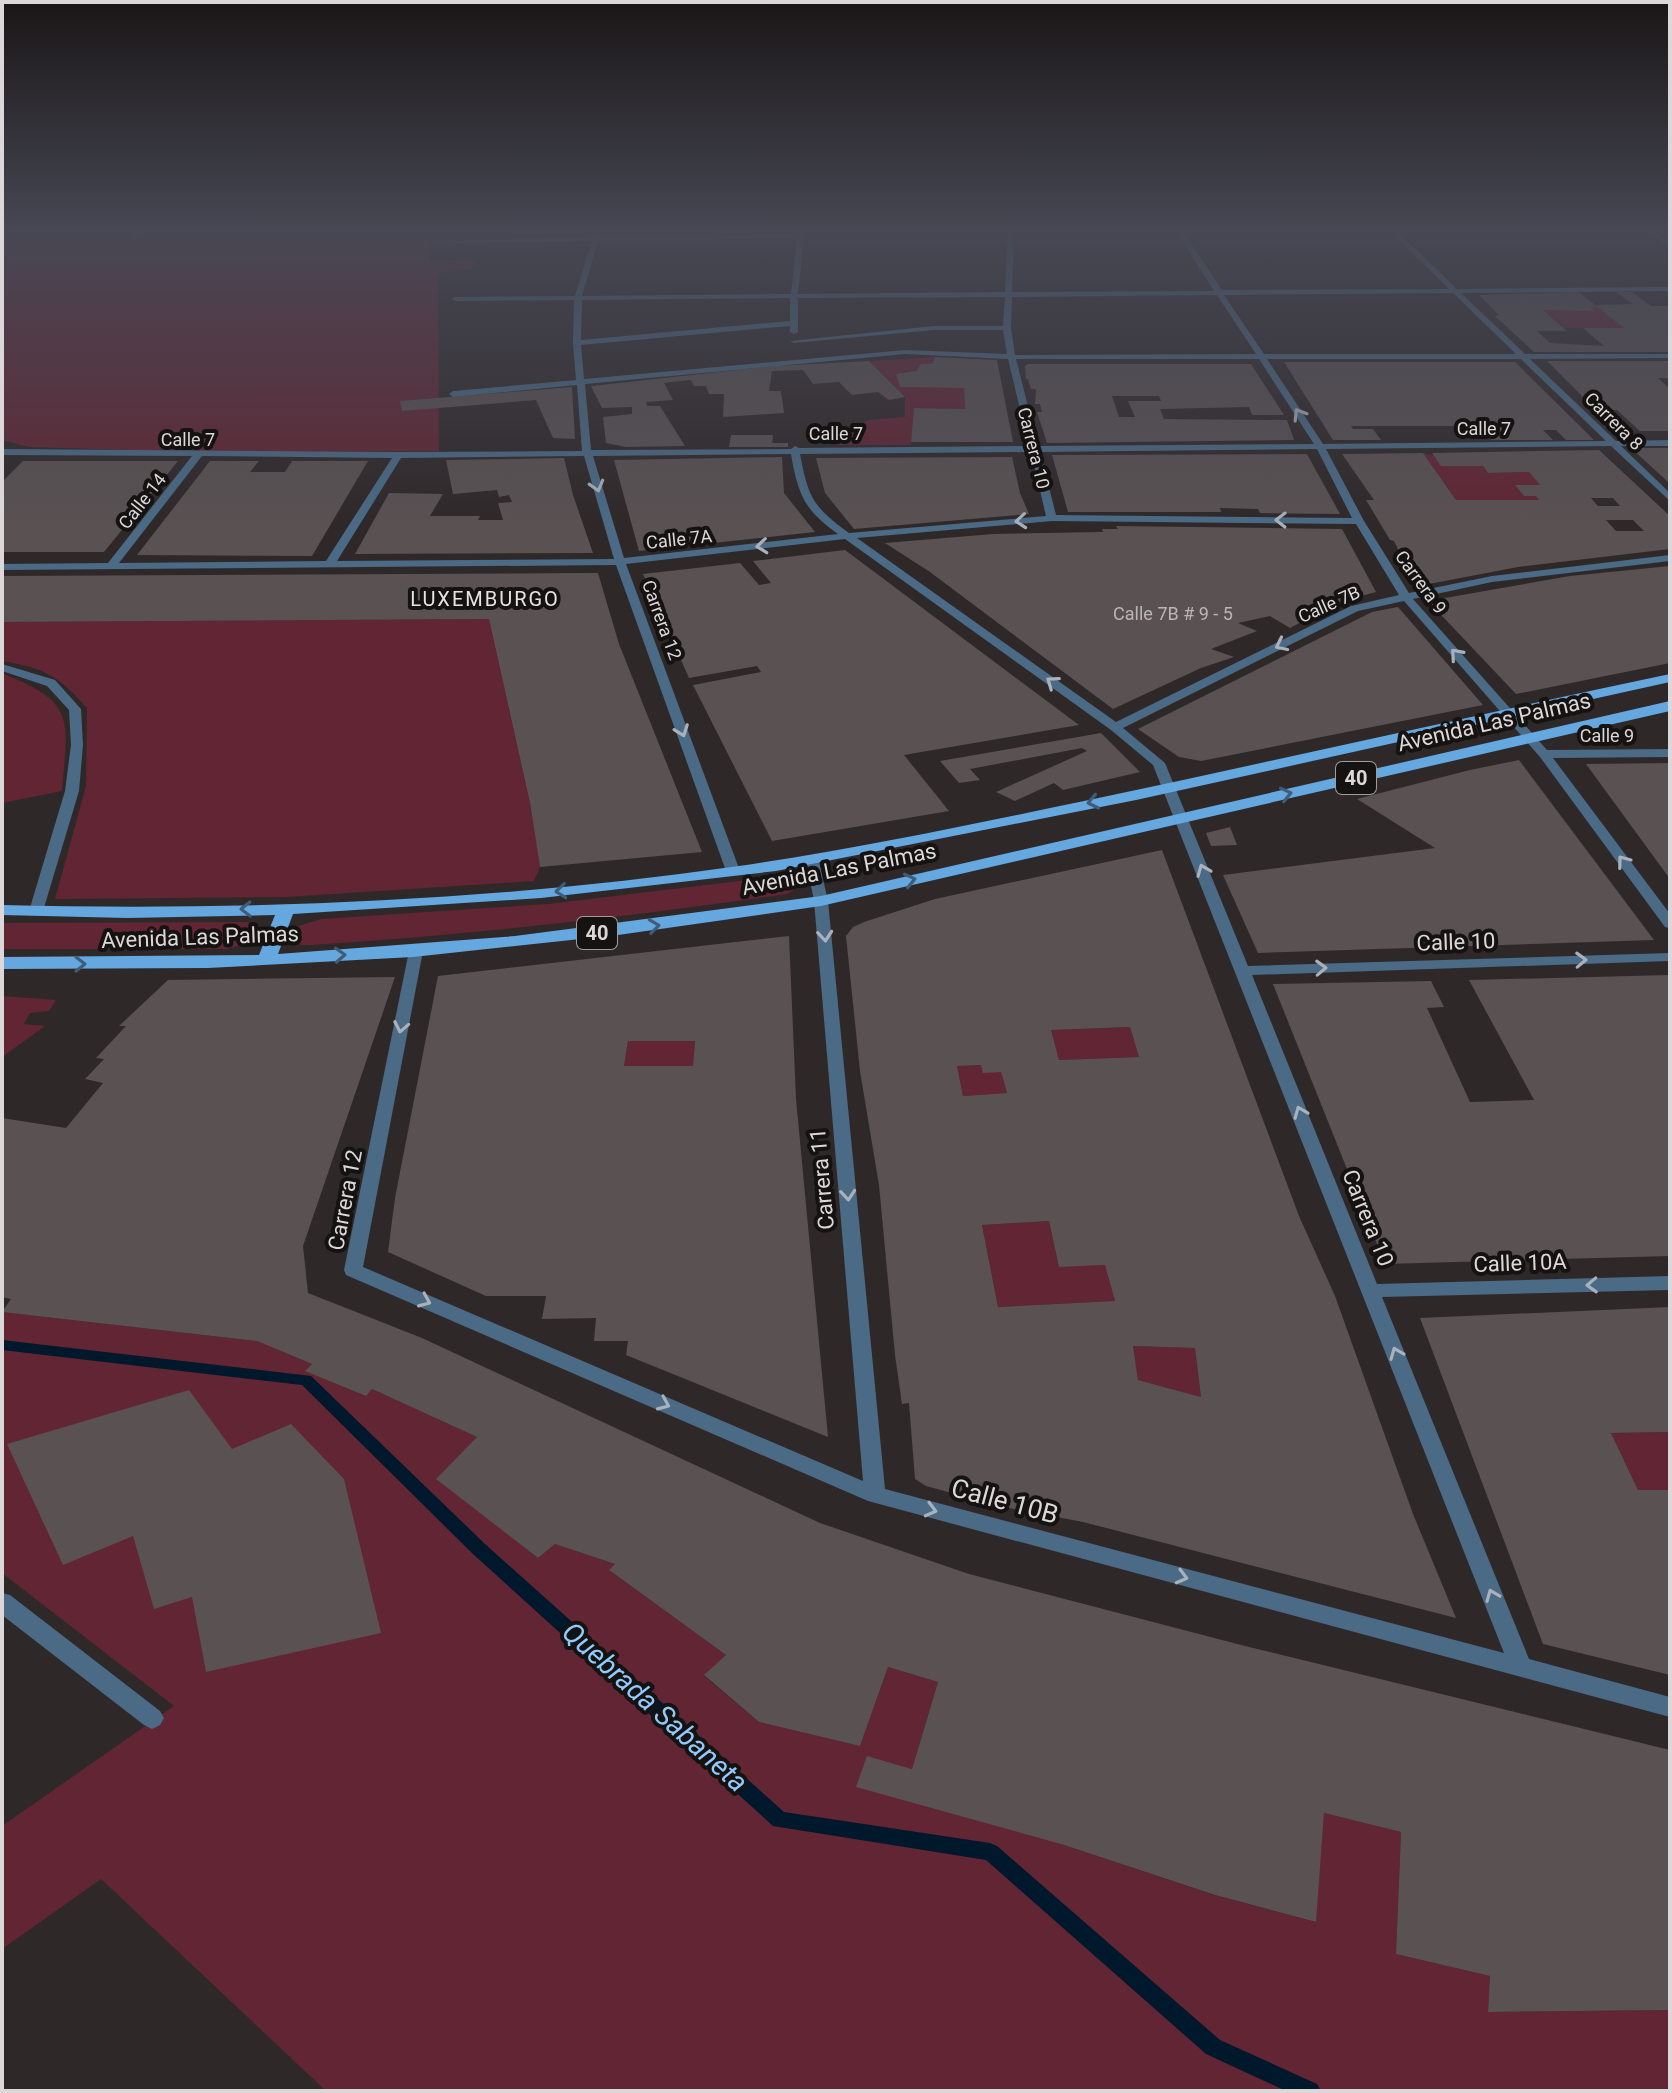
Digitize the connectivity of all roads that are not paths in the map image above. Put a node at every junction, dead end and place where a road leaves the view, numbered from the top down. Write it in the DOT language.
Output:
graph roads {
  1 [pos="577,332"];
  2 [pos="699,332"];
  3 [pos="793,332"];
  4 [pos="894,332"];
  5 [pos="1008,332"];
  6 [pos="1246,332"];
  7 [pos="1499,332"];
  8 [pos="794,341"];
  9 [pos="577,343"];
  10 [pos="1525,356"];
  11 [pos="1670,356"];
  12 [pos="1011,357"];
  13 [pos="1264,357"];
  14 [pos="795,360"];
  15 [pos="580,382"];
  16 [pos="453,394"];
  17 [pos="1670,443"];
  18 [pos="1615,444"];
  19 [pos="1319,445"];
  20 [pos="1034,448"];
  21 [pos="795,449"];
  22 [pos="587,452"];
  23 [pos="4,455"];
  24 [pos="198,455"];
  25 [pos="398,455"];
  26 [pos="1670,498"];
  27 [pos="1052,518"];
  28 [pos="1359,521"];
  29 [pos="847,536"];
  30 [pos="1670,558"];
  31 [pos="620,562"];
  32 [pos="329,565"];
  33 [pos="111,566"];
  34 [pos="2,567"];
  35 [pos="1405,596"];
  36 [pos="2,667"];
  37 [pos="1670,678"];
  38 [pos="1670,706"];
  39 [pos="1508,713"];
  40 [pos="1115,727"];
  41 [pos="1530,738"];
  42 [pos="1670,753"];
  43 [pos="1544,754"];
  44 [pos="1170,786"];
  45 [pos="1182,818"];
  46 [pos="813,860"];
  47 [pos="733,871"];
  48 [pos="821,901"];
  49 [pos="286,909"];
  50 [pos="2,910"];
  51 [pos="36,911"];
  52 [pos="1670,924"];
  53 [pos="416,951"];
  54 [pos="1670,957"];
  55 [pos="266,960"];
  56 [pos="2,963"];
  57 [pos="1243,971"];
  58 [pos="353,1270"];
  59 [pos="1670,1283"];
  60 [pos="1371,1291"];
  61 [pos="875,1495"];
  62 [pos="2,1602"];
  63 [pos="1521,1667"];
  64 [pos="1670,1707"];
  65 [pos="152,1718"];
  1 -- 9 [label="street, Carrera 12"];
  2 -- 9 [label="street"];
  3 -- 8 [label="street"];
  4 -- 8 [label="street"];
  5 -- 12 [label="street, Carrera 10"];
  6 -- 13 [label="street, Carrera 9"];
  7 -- 10 [label="street, Carrera 8"];
  8 -- 14 [label="street"];
  9 -- 15 [label="street, Carrera 12"];
  10 -- 11 [label="street"];
  10 -- 13 [label="street"];
  10 -- 18 [label="street, Carrera 8"];
  12 -- 13 [label="street"];
  12 -- 14 [label="street"];
  12 -- 20 [label="street, Carrera 10"];
  19 -- 13 [label="street, Carrera 9, one-way"];
  14 -- 15 [label="street"];
  15 -- 16 [label="street"];
  15 -- 22 [label="street, Carrera 12"];
  17 -- 18 [label="street, Calle 7"];
  18 -- 19 [label="street, Calle 7"];
  18 -- 26 [label="street, Carrera 8"];
  19 -- 20 [label="street, Calle 7"];
  19 -- 28 [label="street, Carrera 9"];
  20 -- 21 [label="street, Calle 7"];
  20 -- 27 [label="street, Carrera 10"];
  21 -- 22 [label="street, Calle 7"];
  21 -- 29 [label="street"];
  22 -- 25 [label="street, Calle 7"];
  22 -- 31 [label="street, Carrera 12, one-way"];
  23 -- 24 [label="street, Calle 7"];
  24 -- 25 [label="street, Calle 7"];
  24 -- 33 [label="street, Calle 14"];
  25 -- 32 [label="street"];
  28 -- 27 [label="street, Calle 7A, one-way"];
  27 -- 29 [label="street, Calle 7A, one-way"];
  28 -- 35 [label="street, Carrera 9"];
  29 -- 31 [label="street, Calle 7A, one-way"];
  40 -- 29 [label="street, one-way"];
  30 -- 35 [label="street, Calle 7B"];
  31 -- 32 [label="street, Calle 7A"];
  31 -- 47 [label="street, Carrera 12, one-way"];
  32 -- 33 [label="street, Calle 7A"];
  33 -- 34 [label="street, Calle 7A"];
  39 -- 35 [label="street, Carrera 9, one-way"];
  35 -- 40 [label="street, Calle 7B, one-way"];
  36 -- 51 [label="street"];
  37 -- 39 [label="main road, Avenida Las Palmas / 40"];
  38 -- 41 [label="main road, Avenida Las Palmas / 40"];
  39 -- 41 [label="street, Carrera 9"];
  39 -- 44 [label="main road, Avenida Las Palmas / 40"];
  40 -- 44 [label="street"];
  41 -- 43 [label="street, Carrera 9"];
  45 -- 41 [label="main road, Avenida Las Palmas / 40, one-way"];
  42 -- 43 [label="street, Calle 9"];
  52 -- 43 [label="street, Carrera 9, one-way"];
  44 -- 45 [label="street, Carrera 10"];
  44 -- 46 [label="main road, Avenida Las Palmas / 40, one-way"];
  48 -- 45 [label="main road, Avenida Las Palmas / 40, one-way"];
  57 -- 45 [label="street, Carrera 10, one-way"];
  46 -- 47 [label="main road, Avenida Las Palmas / 40"];
  46 -- 48 [label="street, Carrera 11"];
  47 -- 49 [label="main road, Avenida Las Palmas / 40, one-way"];
  53 -- 48 [label="main road, Avenida Las Palmas / 40, one-way"];
  48 -- 61 [label="street, Carrera 11, one-way"];
  49 -- 51 [label="main road, Avenida Las Palmas / 40, one-way"];
  49 -- 55 [label="main road"];
  50 -- 51 [label="main road, Avenida Las Palmas / 40"];
  55 -- 53 [label="main road, Avenida Las Palmas / 40, one-way"];
  53 -- 58 [label="street, Carrera 12, one-way"];
  57 -- 54 [label="street, Calle 10, one-way"];
  56 -- 55 [label="main road, Avenida Las Palmas / 40, one-way"];
  60 -- 57 [label="street, Carrera 10, one-way"];
  58 -- 61 [label="street, Calle 10B, one-way"];
  59 -- 60 [label="street, Calle 10A, one-way"];
  63 -- 60 [label="street, Carrera 10, one-way"];
  61 -- 63 [label="street, Calle 10B, one-way"];
  62 -- 65 [label="street"];
  63 -- 64 [label="street, Calle 10B"];
}
